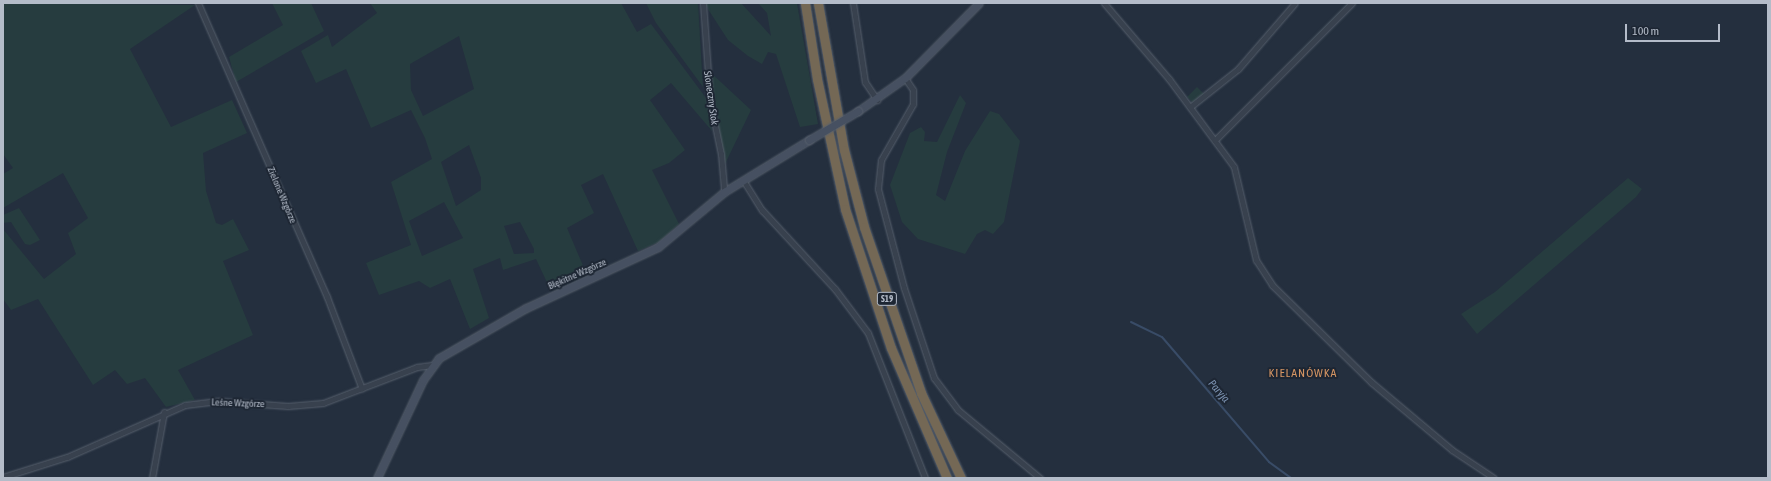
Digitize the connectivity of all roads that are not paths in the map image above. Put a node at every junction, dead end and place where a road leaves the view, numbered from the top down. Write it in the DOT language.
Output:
graph roads {
  1 [pos="198,3"];
  2 [pos="703,3"];
  3 [pos="805,3"];
  4 [pos="818,3"];
  5 [pos="854,3"];
  6 [pos="979,3"];
  7 [pos="1104,3"];
  8 [pos="1295,3"];
  9 [pos="1352,3"];
  10 [pos="905,78"];
  11 [pos="877,100"];
  12 [pos="1190,107"];
  13 [pos="1215,140"];
  14 [pos="743,180"];
  15 [pos="724,192"];
  16 [pos="432,365"];
  17 [pos="362,389"];
  18 [pos="164,412"];
  19 [pos="3,477"];
  20 [pos="152,478"];
  21 [pos="377,478"];
  22 [pos="924,478"];
  23 [pos="947,478"];
  24 [pos="961,478"];
  25 [pos="1040,478"];
  26 [pos="1494,478"];
  1 -- 17 [label="street, Zielone Wzgórze"];
  2 -- 15 [label="street, Słoneczny Stok"];
  3 -- 23 [label="highway, S19"];
  4 -- 24 [label="highway, S19"];
  5 -- 11 [label="street"];
  6 -- 10 [label="street, Błękitne Wzgórze"];
  7 -- 12 [label="street"];
  8 -- 12 [label="street"];
  9 -- 13 [label="street"];
  10 -- 11 [label="street, Błękitne Wzgórze"];
  10 -- 25 [label="street"];
  11 -- 14 [label="street, Błękitne Wzgórze, bridge"];
  12 -- 13 [label="street"];
  13 -- 26 [label="street"];
  14 -- 15 [label="street, Błękitne Wzgórze"];
  14 -- 22 [label="street"];
  15 -- 16 [label="street, Błękitne Wzgórze"];
  16 -- 17 [label="street, Leśne Wzgórze"];
  16 -- 21 [label="street"];
  17 -- 18 [label="street, Leśne Wzgórze"];
  18 -- 19 [label="street, Leśne Wzgórze"];
  18 -- 20 [label="street"];
}
